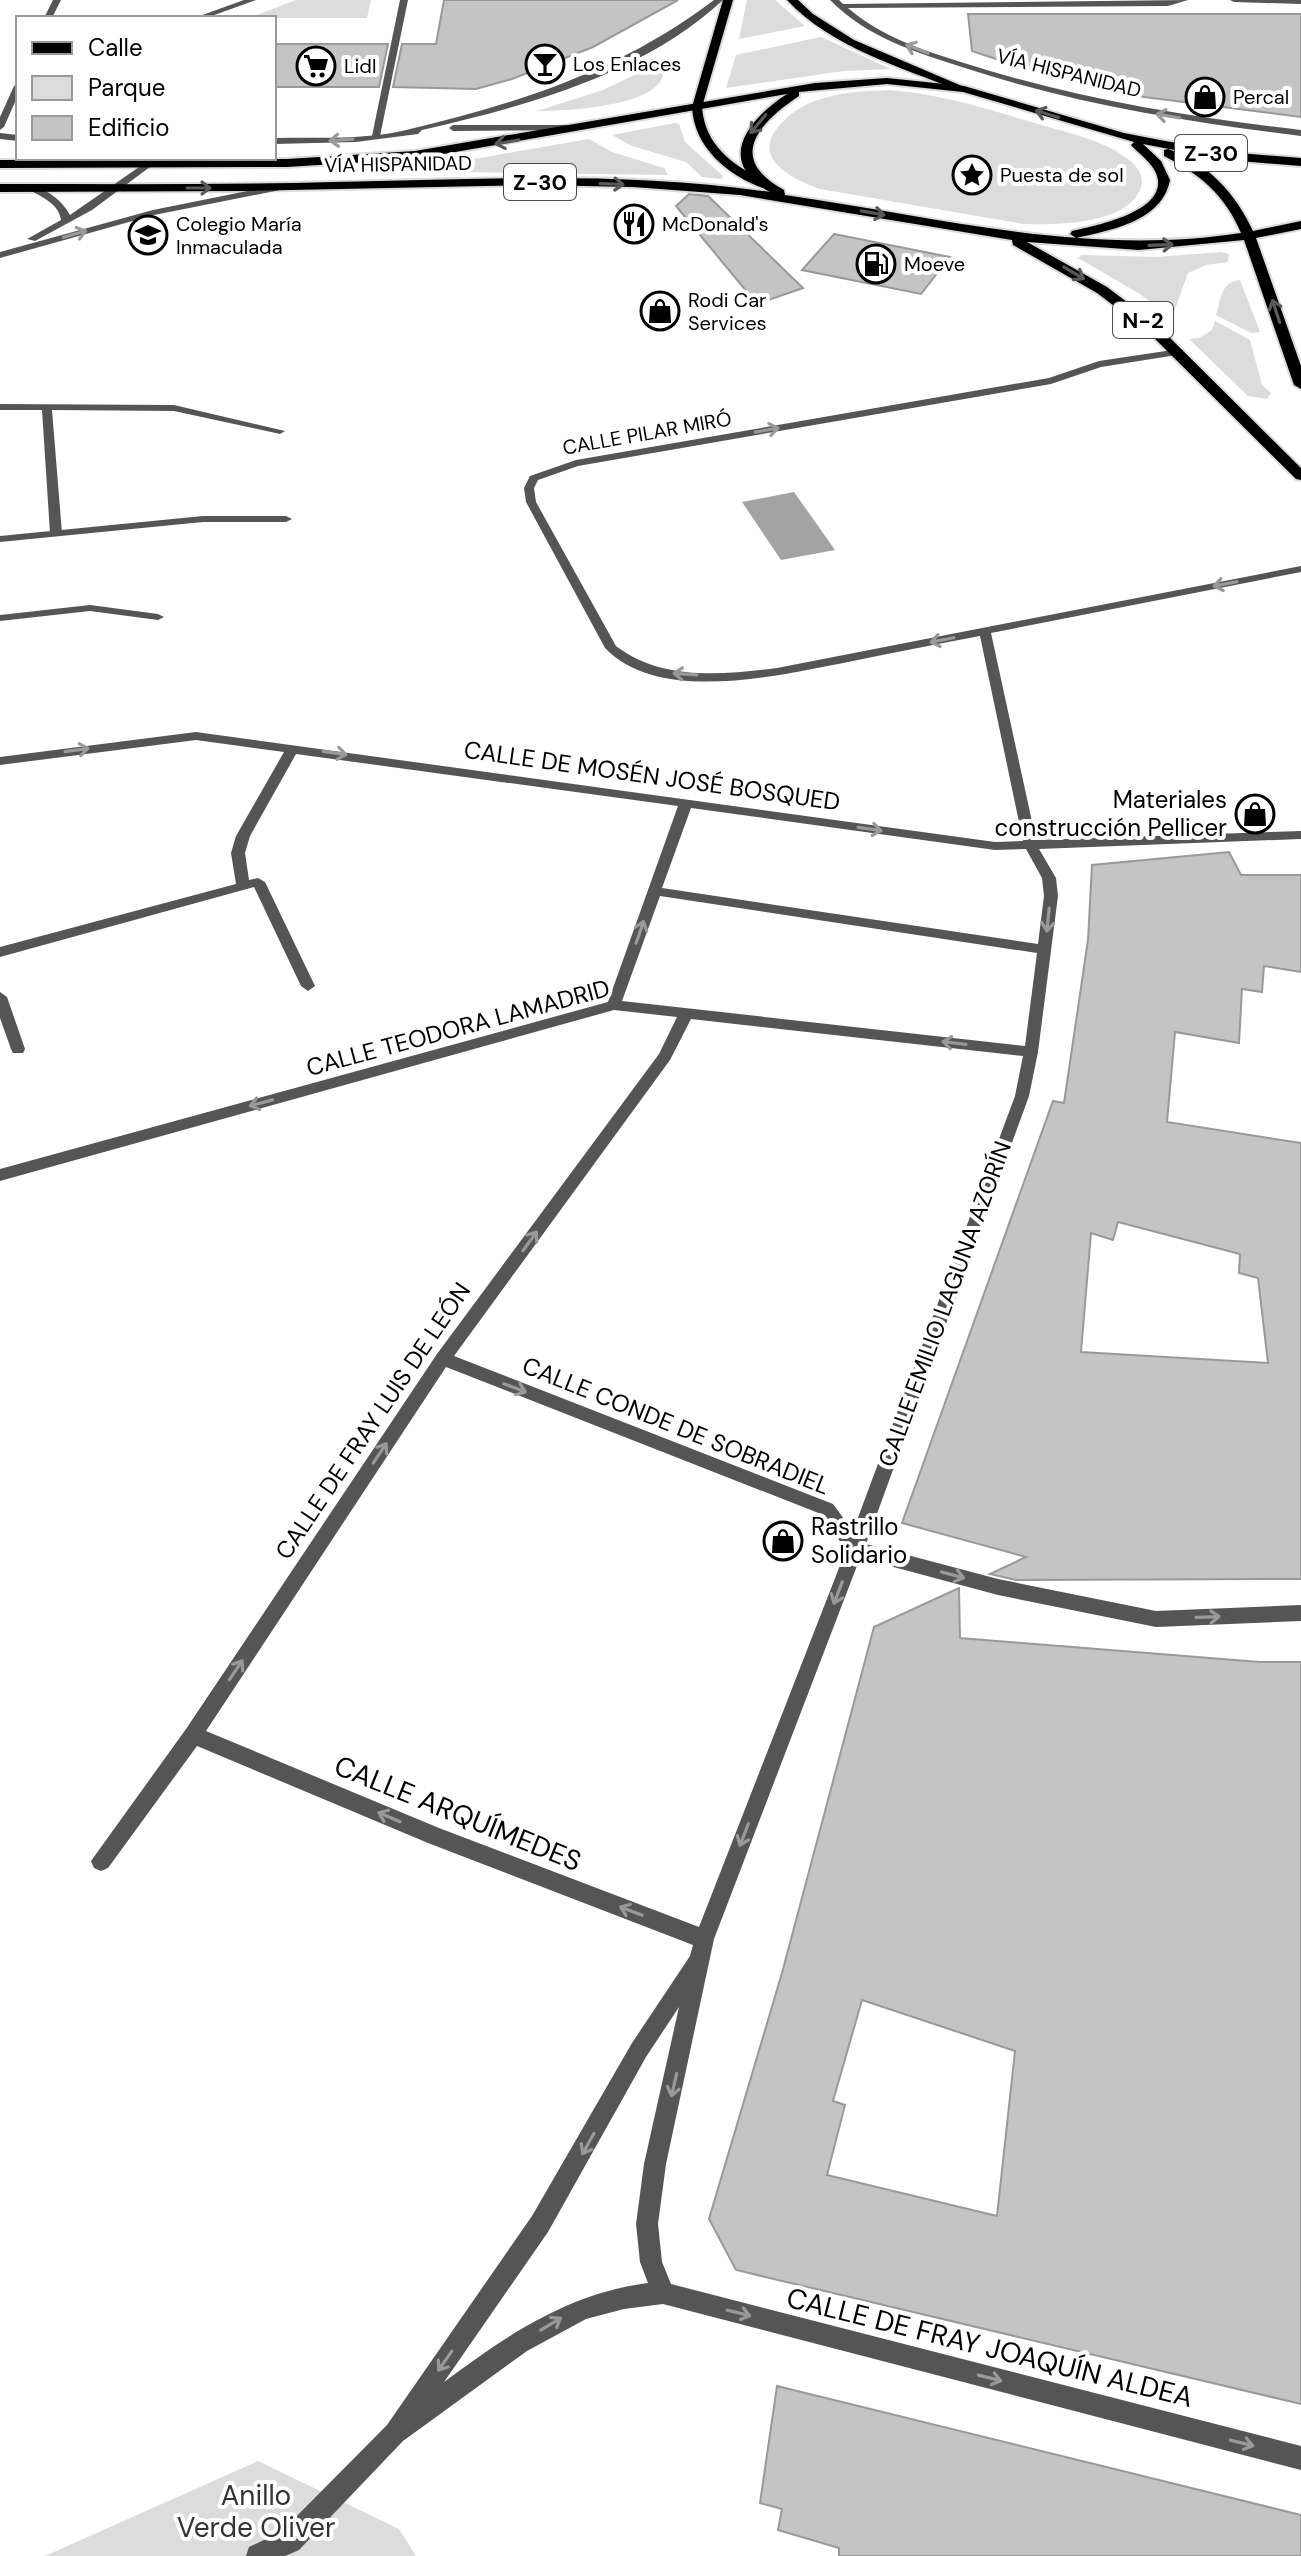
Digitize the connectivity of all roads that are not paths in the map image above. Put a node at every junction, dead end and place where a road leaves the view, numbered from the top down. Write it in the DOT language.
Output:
graph roads {
  1 [pos="252,0"];
  2 [pos="404,0"];
  3 [pos="719,0"];
  4 [pos="728,0"];
  5 [pos="792,0"];
  6 [pos="1184,0"];
  7 [pos="1234,0"];
  8 [pos="1301,2"];
  9 [pos="838,3"];
  10 [pos="204,16"];
  11 [pos="815,86"];
  12 [pos="964,89"];
  13 [pos="16,92"];
  14 [pos="697,107"];
  15 [pos="584,128"];
  16 [pos="408,131"];
  17 [pos="1,133"];
  18 [pos="1301,133"];
  19 [pos="376,136"];
  20 [pos="1122,136"];
  21 [pos="276,141"];
  22 [pos="260,160"];
  23 [pos="276,160"];
  24 [pos="154,161"];
  25 [pos="1301,162"];
  26 [pos="0,164"];
  27 [pos="763,185"];
  28 [pos="283,187"];
  29 [pos="0,188"];
  30 [pos="33,188"];
  31 [pos="121,188"];
  32 [pos="796,200"];
  33 [pos="65,223"];
  34 [pos="1301,225"];
  35 [pos="1006,236"];
  36 [pos="1251,237"];
  37 [pos="1027,239"];
  38 [pos="0,255"];
  39 [pos="1179,352"];
  40 [pos="1301,385"];
  41 [pos="0,407"];
  42 [pos="47,409"];
  43 [pos="280,431"];
  44 [pos="1301,476"];
  45 [pos="286,519"];
  46 [pos="56,533"];
  47 [pos="0,539"];
  48 [pos="1301,569"];
  49 [pos="158,617"];
  50 [pos="0,618"];
  51 [pos="985,632"];
  52 [pos="293,748"];
  53 [pos="0,761"];
  54 [pos="686,803"];
  55 [pos="1301,835"];
  56 [pos="1031,847"];
  57 [pos="243,886"];
  58 [pos="654,891"];
  59 [pos="1045,950"];
  60 [pos="0,952"];
  61 [pos="308,986"];
  62 [pos="0,997"];
  63 [pos="614,1005"];
  64 [pos="687,1012"];
  65 [pos="18,1049"];
  66 [pos="1031,1052"];
  67 [pos="0,1175"];
  68 [pos="443,1359"];
  69 [pos="855,1549"];
  70 [pos="1301,1613"];
  71 [pos="193,1735"];
  72 [pos="101,1861"];
  73 [pos="702,1948"];
  74 [pos="663,2293"];
  75 [pos="395,2433"];
  76 [pos="1301,2458"];
  77 [pos="289,2549"];
  78 [pos="258,2556"];
  1 -- 10 [label="street"];
  2 -- 19 [label="street"];
  3 -- 16 [label="street"];
  4 -- 14 [label="main road"];
  5 -- 12 [label="main road"];
  6 -- 9 [label="street"];
  7 -- 8 [label="street"];
  18 -- 9 [label="street, VÍA HISPANIDAD, one-way"];
  11 -- 12 [label="highway, VÍA HISPANIDAD / Z-30"];
  11 -- 14 [label="highway, VÍA HISPANIDAD / Z-30"];
  11 -- 27 [label="highway, VÍA HISPANIDAD / Z-30, one-way"];
  20 -- 12 [label="highway, VÍA HISPANIDAD / Z-30, one-way"];
  13 -- 17 [label="street"];
  14 -- 15 [label="highway, VÍA HISPANIDAD / Z-30"];
  14 -- 27 [label="main road"];
  15 -- 16 [label="street, VÍA HISPANIDAD"];
  15 -- 23 [label="highway, VÍA HISPANIDAD / Z-30, one-way"];
  16 -- 19 [label="street, VÍA HISPANIDAD"];
  19 -- 21 [label="street, VÍA HISPANIDAD, one-way"];
  20 -- 25 [label="highway, VÍA HISPANIDAD / Z-30"];
  20 -- 36 [label="highway"];
  20 -- 37 [label="highway, VÍA HISPANIDAD / Z-30"];
  22 -- 24 [label="highway, VÍA HISPANIDAD / Z-30, one-way"];
  24 -- 26 [label="highway, VÍA HISPANIDAD / Z-30"];
  24 -- 31 [label="street"];
  27 -- 32 [label="highway, VÍA HISPANIDAD / Z-30"];
  31 -- 28 [label="highway, VÍA HISPANIDAD / Z-30, one-way"];
  28 -- 32 [label="highway, VÍA HISPANIDAD / Z-30, one-way"];
  38 -- 28 [label="street, one-way"];
  29 -- 30 [label="highway, VÍA HISPANIDAD / Z-30"];
  30 -- 31 [label="highway, VÍA HISPANIDAD / Z-30"];
  30 -- 33 [label="street"];
  31 -- 33 [label="street"];
  32 -- 35 [label="highway, VÍA HISPANIDAD / Z-30, one-way"];
  33 -- 38 [label="street"];
  34 -- 36 [label="highway, VÍA HISPANIDAD / Z-30"];
  35 -- 37 [label="highway, VÍA HISPANIDAD / Z-30"];
  35 -- 39 [label="highway, N-2, one-way"];
  37 -- 36 [label="highway, VÍA HISPANIDAD / Z-30, one-way"];
  40 -- 36 [label="highway, one-way"];
  39 -- 44 [label="highway, N-2"];
  51 -- 39 [label="street, CALLE PILAR MIRÓ, one-way"];
  41 -- 42 [label="street"];
  42 -- 43 [label="street"];
  42 -- 46 [label="street"];
  45 -- 46 [label="street"];
  46 -- 47 [label="street"];
  48 -- 51 [label="street, CALLE PILAR MIRÓ, one-way"];
  49 -- 50 [label="street"];
  51 -- 56 [label="street, CALLE EMILIO LAGUNA AZORÍN"];
  53 -- 52 [label="street, CALLE DE MOSÉN JOSÉ BOSQUED, one-way"];
  52 -- 54 [label="street, CALLE DE MOSÉN JOSÉ BOSQUED, one-way"];
  52 -- 57 [label="street"];
  54 -- 56 [label="street, CALLE DE MOSÉN JOSÉ BOSQUED, one-way"];
  54 -- 58 [label="street"];
  55 -- 56 [label="street, CALLE DE MOSÉN JOSÉ BOSQUED"];
  56 -- 59 [label="street, CALLE EMILIO LAGUNA AZORÍN, one-way"];
  57 -- 60 [label="street"];
  57 -- 61 [label="street"];
  58 -- 59 [label="street"];
  63 -- 58 [label="street, one-way"];
  59 -- 66 [label="street, CALLE EMILIO LAGUNA AZORÍN"];
  62 -- 65 [label="street"];
  63 -- 64 [label="street, CALLE TEODORA LAMADRID"];
  63 -- 67 [label="street, CALLE TEODORA LAMADRID, one-way"];
  66 -- 64 [label="street, CALLE TEODORA LAMADRID, one-way"];
  68 -- 64 [label="street, CALLE DE FRAY LUIS DE LEÓN, one-way"];
  66 -- 69 [label="street, CALLE EMILIO LAGUNA AZORÍN"];
  68 -- 69 [label="street, CALLE CONDE DE SOBRADIEL, one-way"];
  71 -- 68 [label="street, CALLE DE FRAY LUIS DE LEÓN, one-way"];
  69 -- 70 [label="street, one-way"];
  69 -- 73 [label="street, CALLE EMILIO LAGUNA AZORÍN, one-way"];
  71 -- 72 [label="street, CALLE DE FRAY LUIS DE LEÓN"];
  73 -- 71 [label="street, CALLE ARQUÍMEDES, one-way"];
  73 -- 74 [label="street, CALLE EMILIO LAGUNA AZORÍN, one-way"];
  73 -- 75 [label="street, CALLE EMILIO LAGUNA AZORÍN, one-way"];
  75 -- 74 [label="street, CALLE EMILIO LAGUNA AZORÍN, one-way"];
  74 -- 76 [label="street, CALLE DE FRAY JOAQUÍN ALDEA, one-way"];
  75 -- 77 [label="street, CALLE EMILIO LAGUNA AZORÍN"];
  77 -- 78 [label="street, CALLE EMILIO LAGUNA AZORÍN"];
}
